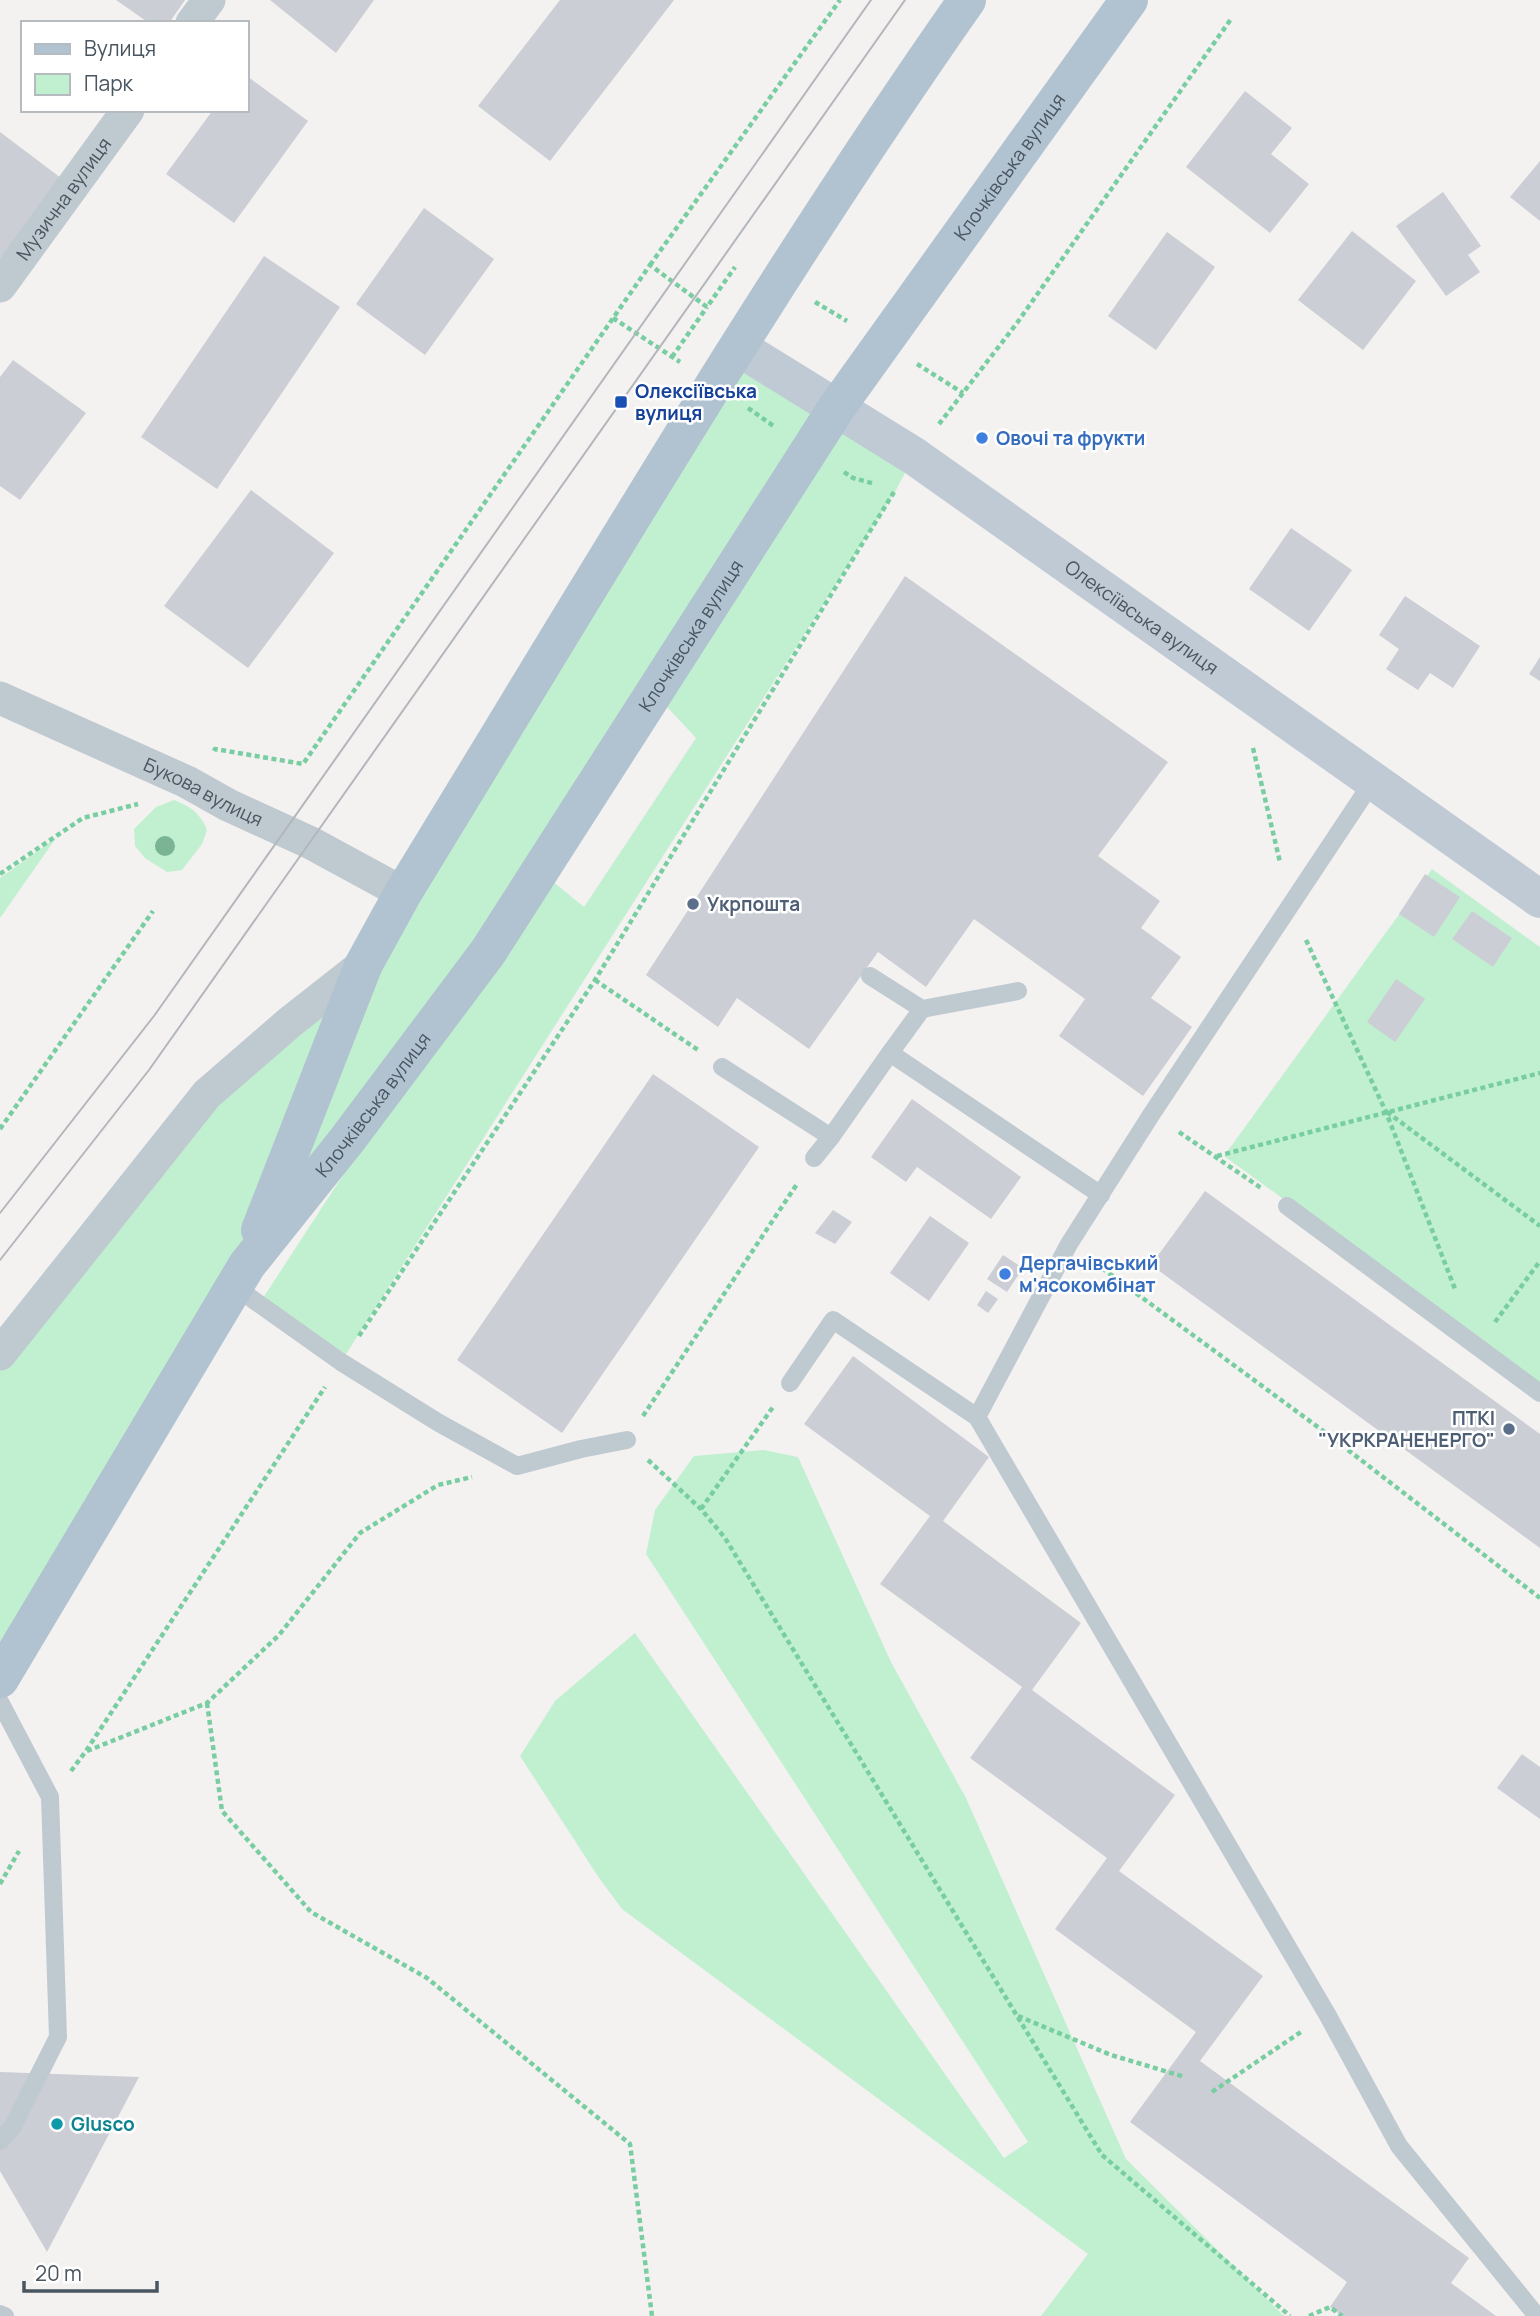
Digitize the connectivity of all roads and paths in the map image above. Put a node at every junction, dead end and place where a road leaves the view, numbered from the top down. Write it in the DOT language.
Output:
graph roads {
  1 [pos="209,0"];
  2 [pos="840,0"];
  3 [pos="967,0"];
  4 [pos="1129,0"];
  5 [pos="1231,19"];
  6 [pos="193,21"];
  7 [pos="127,112"];
  8 [pos="650,265"];
  9 [pos="672,281"];
  10 [pos="0,286"];
  11 [pos="707,307"];
  12 [pos="738,346"];
  13 [pos="672,356"];
  14 [pos="837,407"];
  15 [pos="914,456"];
  16 [pos="0,698"];
  17 [pos="1252,744"];
  18 [pos="1373,781"];
  19 [pos="187,782"];
  20 [pos="0,874"];
  21 [pos="403,892"];
  22 [pos="1540,899"];
  23 [pos="1291,907"];
  24 [pos="153,911"];
  25 [pos="364,964"];
  26 [pos="870,976"];
  27 [pos="594,980"];
  28 [pos="1018,991"];
  29 [pos="922,1009"];
  30 [pos="890,1053"];
  31 [pos="722,1067"];
  32 [pos="1540,1073"];
  33 [pos="1386,1112"];
  34 [pos="1151,1115"];
  35 [pos="0,1129"];
  36 [pos="831,1137"];
  37 [pos="1217,1157"];
  38 [pos="814,1158"];
  39 [pos="1101,1195"];
  40 [pos="1286,1206"];
  41 [pos="1540,1226"];
  42 [pos="1069,1244"];
  43 [pos="1540,1261"];
  44 [pos="240,1275"];
  45 [pos="1478,1346"];
  46 [pos="0,1354"];
  47 [pos="341,1362"];
  48 [pos="790,1383"];
  49 [pos="1540,1393"];
  50 [pos="977,1417"];
  51 [pos="627,1440"];
  52 [pos="517,1466"];
  53 [pos="701,1509"];
  54 [pos="1540,1598"];
  55 [pos="0,1679"];
  56 [pos="0,1702"];
  57 [pos="207,1703"];
  58 [pos="1327,2014"];
  59 [pos="1017,2016"];
  60 [pos="1185,2077"];
  61 [pos="1212,2092"];
  62 [pos="0,2141"];
  63 [pos="0,2314"];
  64 [pos="5,2316"];
  65 [pos="652,2316"];
  66 [pos="1290,2316"];
  67 [pos="1309,2316"];
  68 [pos="1342,2316"];
  69 [pos="1537,2316"];
  1 -- 6 [label="street"];
  2 -- 8 [label="path"];
  3 -- 12 [label="main road, Клочківська вулиця"];
  4 -- 14 [label="main road, Клочківська вулиця"];
  5 -- 15 [label="path"];
  7 -- 10 [label="street, Музична вулиця"];
  8 -- 9 [label="path"];
  8 -- 19 [label="path"];
  11 -- 13 [label="path"];
  12 -- 14 [label="street, Олексіївська вулиця"];
  12 -- 21 [label="main road, Клочківська вулиця"];
  14 -- 15 [label="street, Олексіївська вулиця"];
  14 -- 44 [label="main road, Клочківська вулиця"];
  15 -- 18 [label="street, Олексіївська вулиця"];
  15 -- 27 [label="path"];
  16 -- 19 [label="street, Букова вулиця"];
  17 -- 23 [label="path"];
  18 -- 22 [label="street, Олексіївська вулиця"];
  18 -- 23 [label="lane"];
  19 -- 20 [label="path"];
  19 -- 21 [label="street, Букова вулиця"];
  21 -- 25 [label="main road, Клочківська вулиця"];
  23 -- 33 [label="path"];
  23 -- 34 [label="lane"];
  24 -- 35 [label="path"];
  25 -- 44 [label="main road, Клочківська вулиця"];
  25 -- 46 [label="street, Клочківська вулиця"];
  26 -- 29 [label="lane"];
  27 -- 31 [label="path"];
  27 -- 47 [label="path"];
  28 -- 29 [label="lane"];
  29 -- 30 [label="lane"];
  30 -- 36 [label="lane"];
  30 -- 39 [label="lane"];
  31 -- 36 [label="lane"];
  32 -- 33 [label="path"];
  33 -- 37 [label="path"];
  33 -- 41 [label="path"];
  33 -- 45 [label="path"];
  34 -- 37 [label="path"];
  34 -- 39 [label="lane"];
  36 -- 38 [label="lane"];
  37 -- 40 [label="path"];
  38 -- 51 [label="path"];
  39 -- 42 [label="lane"];
  40 -- 45 [label="lane"];
  42 -- 50 [label="lane"];
  42 -- 54 [label="path"];
  43 -- 45 [label="path"];
  44 -- 47 [label="lane"];
  44 -- 55 [label="main road, Клочківська вулиця"];
  45 -- 49 [label="lane"];
  47 -- 52 [label="lane"];
  47 -- 57 [label="path"];
  48 -- 50 [label="lane"];
  48 -- 53 [label="path"];
  50 -- 58 [label="lane"];
  51 -- 52 [label="lane"];
  51 -- 53 [label="path"];
  52 -- 57 [label="path"];
  53 -- 59 [label="path"];
  56 -- 62 [label="lane"];
  57 -- 65 [label="path"];
  58 -- 61 [label="path"];
  58 -- 69 [label="lane"];
  59 -- 60 [label="path"];
  59 -- 66 [label="path"];
  63 -- 64 [label="lane"];
  67 -- 68 [label="path"];
}
